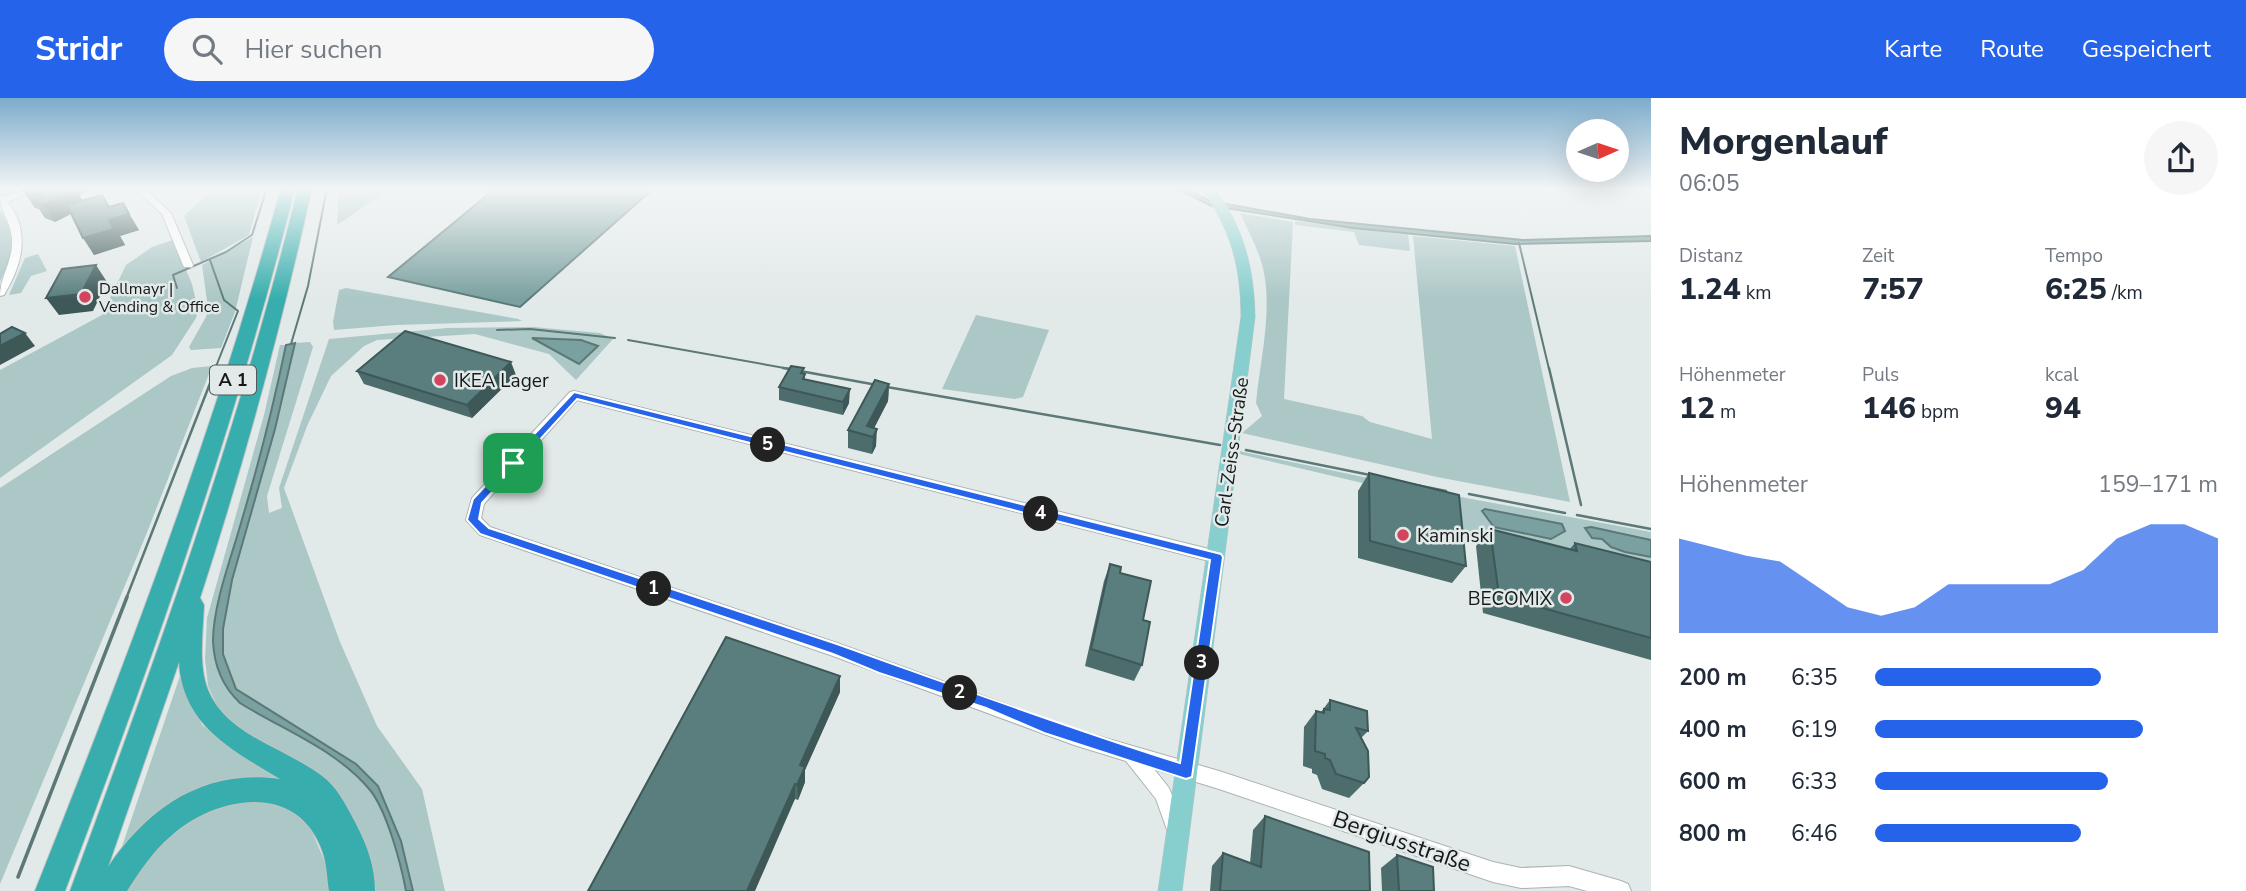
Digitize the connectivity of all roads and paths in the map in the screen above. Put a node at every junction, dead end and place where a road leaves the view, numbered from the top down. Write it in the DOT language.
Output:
graph roads {
  1 [pos="15,225"];
  2 [pos="171,225"];
  3 [pos="277,225"];
  4 [pos="296,225"];
  5 [pos="1229,225"];
  6 [pos="188,265"];
  7 [pos="0,293"];
  8 [pos="1217,557"];
  9 [pos="191,587"];
  10 [pos="1132,755"];
  11 [pos="1186,772"];
  12 [pos="1178,834"];
  13 [pos="50,891"];
  14 [pos="85,891"];
  15 [pos="110,891"];
  16 [pos="344,891"];
  17 [pos="360,891"];
  18 [pos="1170,891"];
  19 [pos="1620,891"];
  1 -- 7 [label="street"];
  2 -- 6 [label="street"];
  3 -- 13 [label="highway, A 1"];
  4 -- 9 [label="highway, A 1"];
  5 -- 8 [label="main road, Carl-Zeiss-Straße"];
  8 -- 10 [label="street, Bergiusstraße"];
  8 -- 11 [label="main road, Carl-Zeiss-Straße"];
  9 -- 14 [label="highway, A 1"];
  9 -- 17 [label="highway"];
  10 -- 11 [label="street, Bergiusstraße"];
  10 -- 12 [label="street"];
  11 -- 12 [label="main road, Carl-Zeiss-Straße"];
  11 -- 19 [label="street, Bergiusstraße"];
  12 -- 18 [label="main road, Carl-Zeiss-Straße"];
  15 -- 16 [label="highway"];
}
